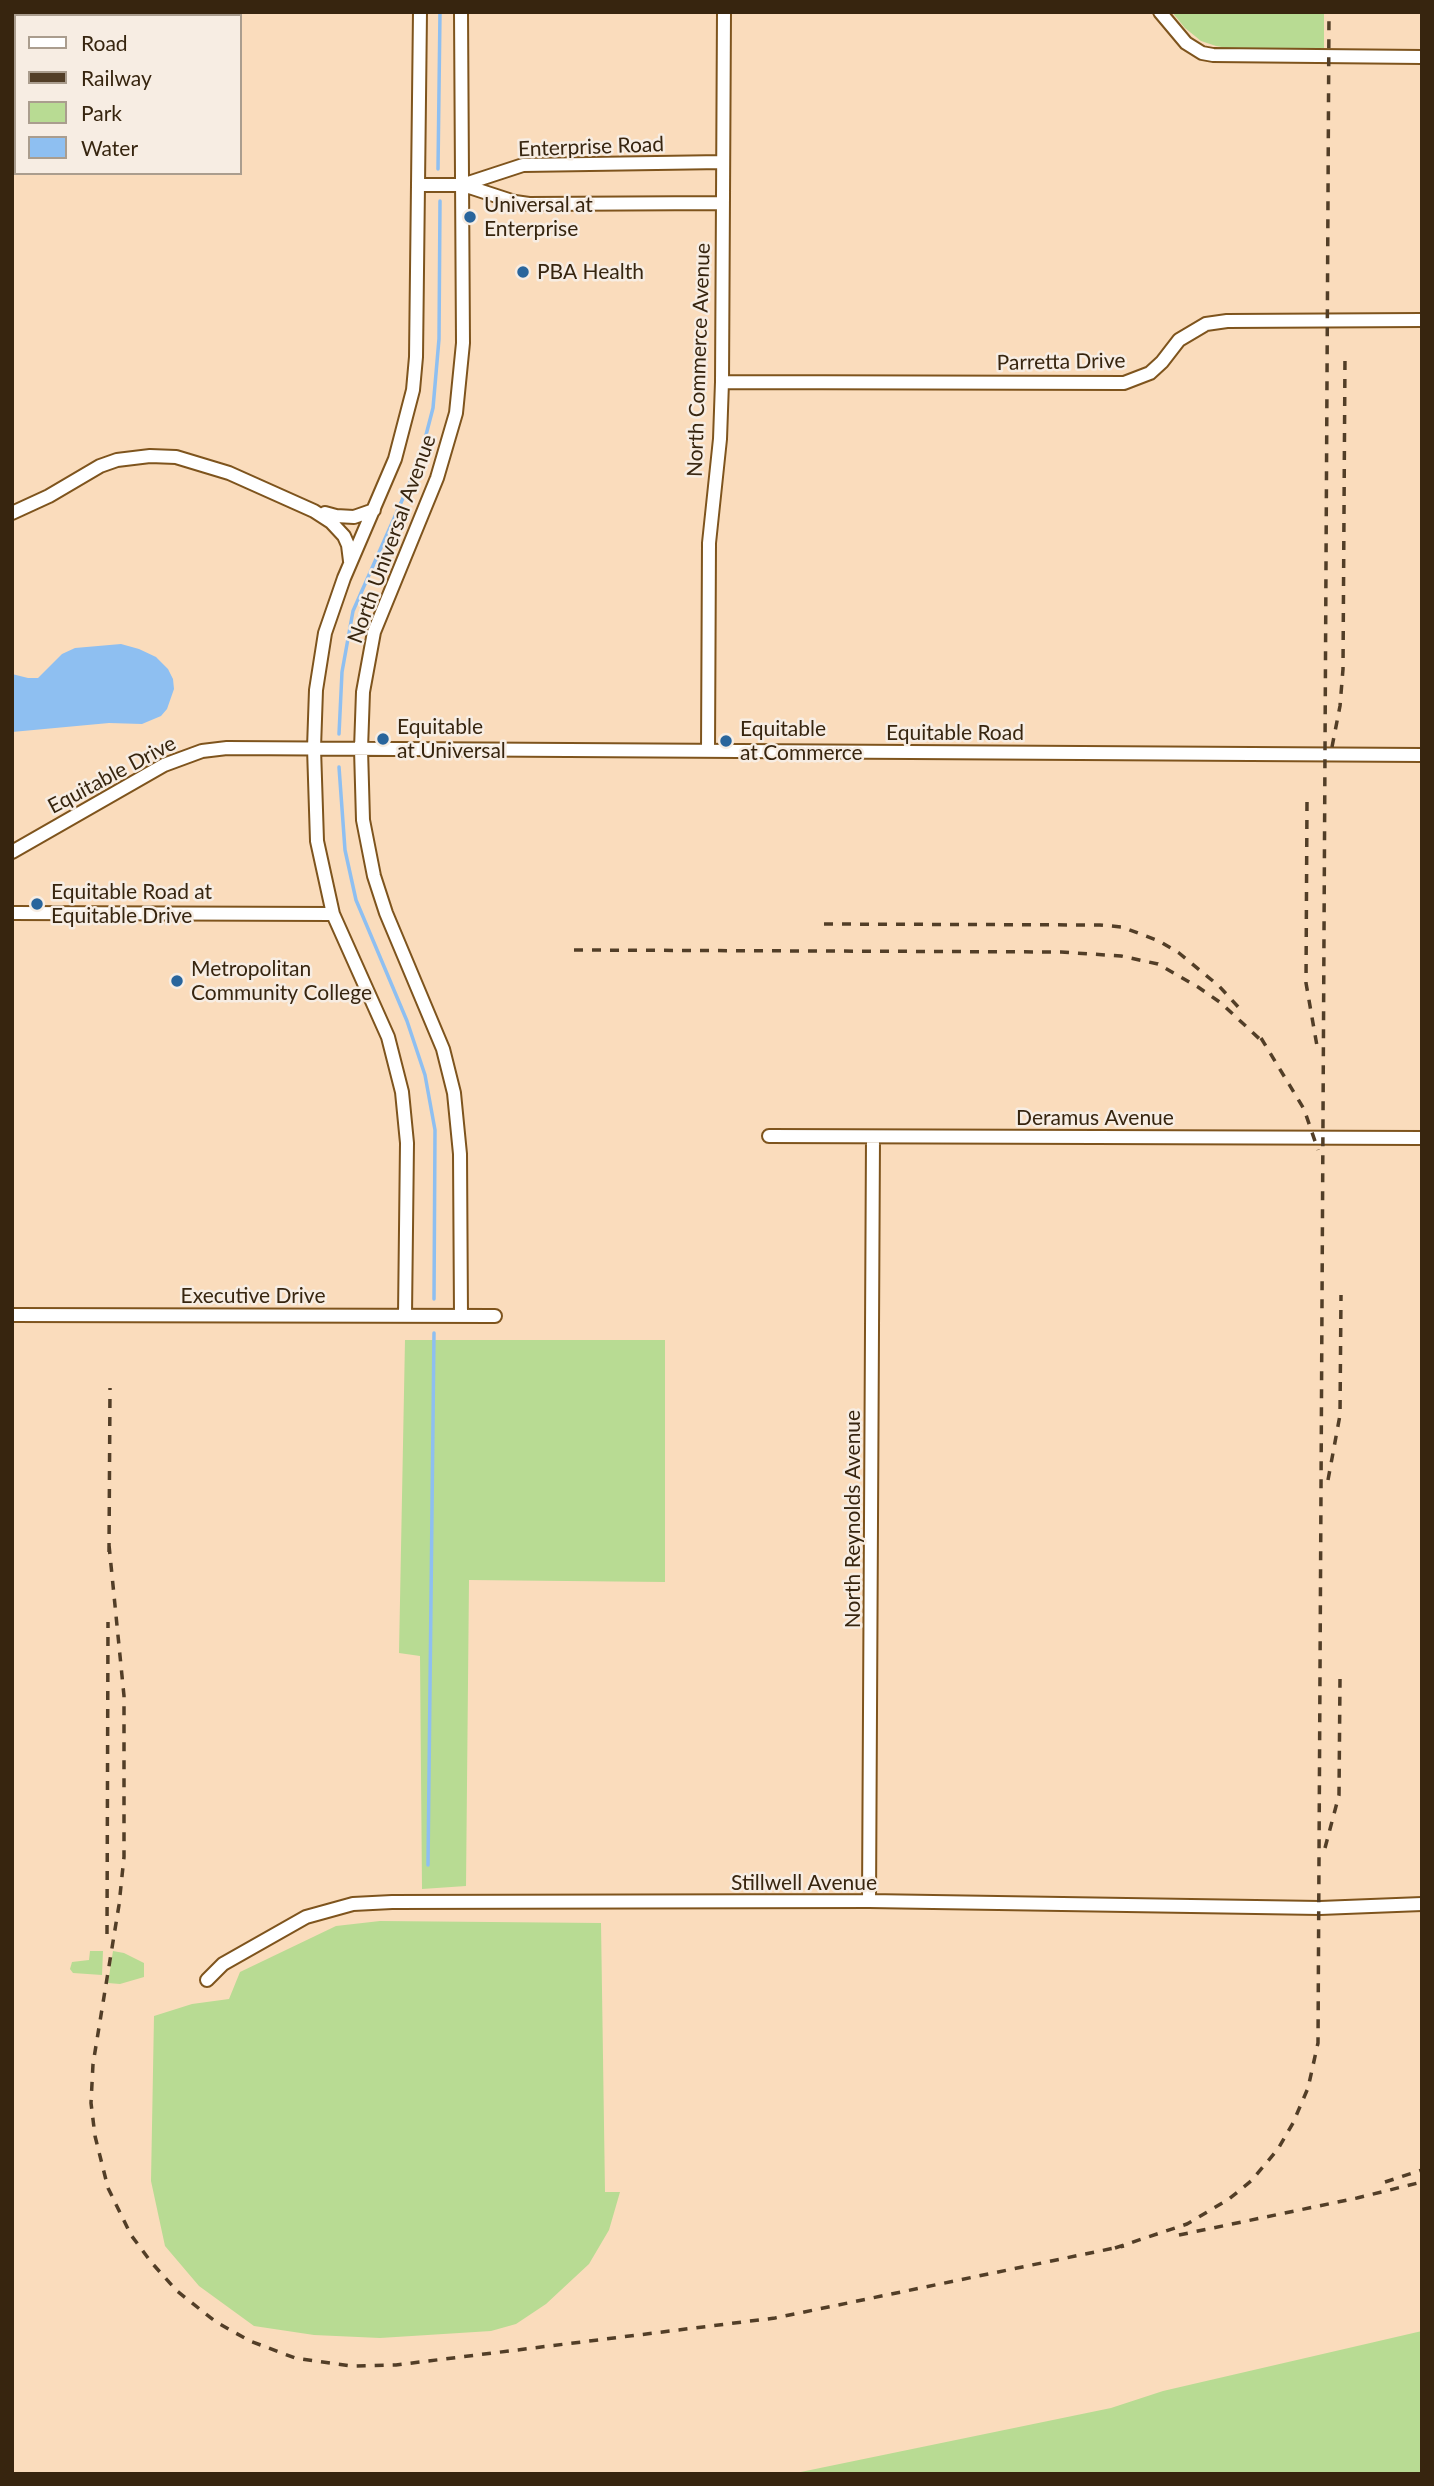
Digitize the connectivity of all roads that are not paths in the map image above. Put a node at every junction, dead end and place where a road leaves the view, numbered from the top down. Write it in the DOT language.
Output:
graph roads {
  1 [pos="420,12"];
  2 [pos="461,12"];
  3 [pos="724,12"];
  4 [pos="1160,12"];
  5 [pos="1422,57"];
  6 [pos="723,162"];
  7 [pos="418,185"];
  8 [pos="462,185"];
  9 [pos="723,202"];
  10 [pos="1422,320"];
  11 [pos="722,382"];
  12 [pos="374,510"];
  13 [pos="314,511"];
  14 [pos="12,513"];
  15 [pos="350,566"];
  16 [pos="314,748"];
  17 [pos="361,749"];
  18 [pos="708,750"];
  19 [pos="1422,755"];
  20 [pos="12,852"];
  21 [pos="12,913"];
  22 [pos="333,914"];
  23 [pos="769,1136"];
  24 [pos="873,1138"];
  25 [pos="1422,1138"];
  26 [pos="12,1315"];
  27 [pos="405,1315"];
  28 [pos="461,1316"];
  29 [pos="495,1316"];
  30 [pos="870,1902"];
  31 [pos="1422,1904"];
  32 [pos="207,1979"];
  1 -- 7 [label="street, North Universal Avenue"];
  2 -- 8 [label="street, North Universal Avenue"];
  3 -- 6 [label="street, North Commerce Avenue"];
  4 -- 5 [label="street"];
  6 -- 8 [label="street, Enterprise Road"];
  6 -- 9 [label="street, North Commerce Avenue"];
  7 -- 8 [label="street, Enterprise Road"];
  7 -- 12 [label="street, North Universal Avenue"];
  8 -- 9 [label="street, Enterprise Road"];
  8 -- 17 [label="street, North Universal Avenue"];
  9 -- 11 [label="street, North Commerce Avenue"];
  10 -- 11 [label="street, Parretta Drive"];
  11 -- 18 [label="street, North Commerce Avenue"];
  12 -- 13 [label="street"];
  12 -- 15 [label="street, North Universal Avenue"];
  13 -- 14 [label="street"];
  13 -- 15 [label="street"];
  15 -- 16 [label="street, North Universal Avenue"];
  16 -- 17 [label="street, Equitable Drive"];
  16 -- 20 [label="street, Equitable Drive"];
  16 -- 22 [label="street, North Universal Avenue"];
  17 -- 18 [label="street, Equitable Road"];
  17 -- 28 [label="street, North Universal Avenue"];
  18 -- 19 [label="street, Equitable Road"];
  21 -- 22 [label="street"];
  22 -- 27 [label="street, North Universal Avenue"];
  23 -- 24 [label="street, Deramus Avenue"];
  24 -- 25 [label="street, Deramus Avenue"];
  24 -- 30 [label="street, North Reynolds Avenue"];
  26 -- 27 [label="street, Executive Drive"];
  27 -- 28 [label="street, Executive Drive"];
  28 -- 29 [label="street, Executive Drive"];
  30 -- 31 [label="street, Stillwell Avenue"];
  30 -- 32 [label="street, Stillwell Avenue"];
}
